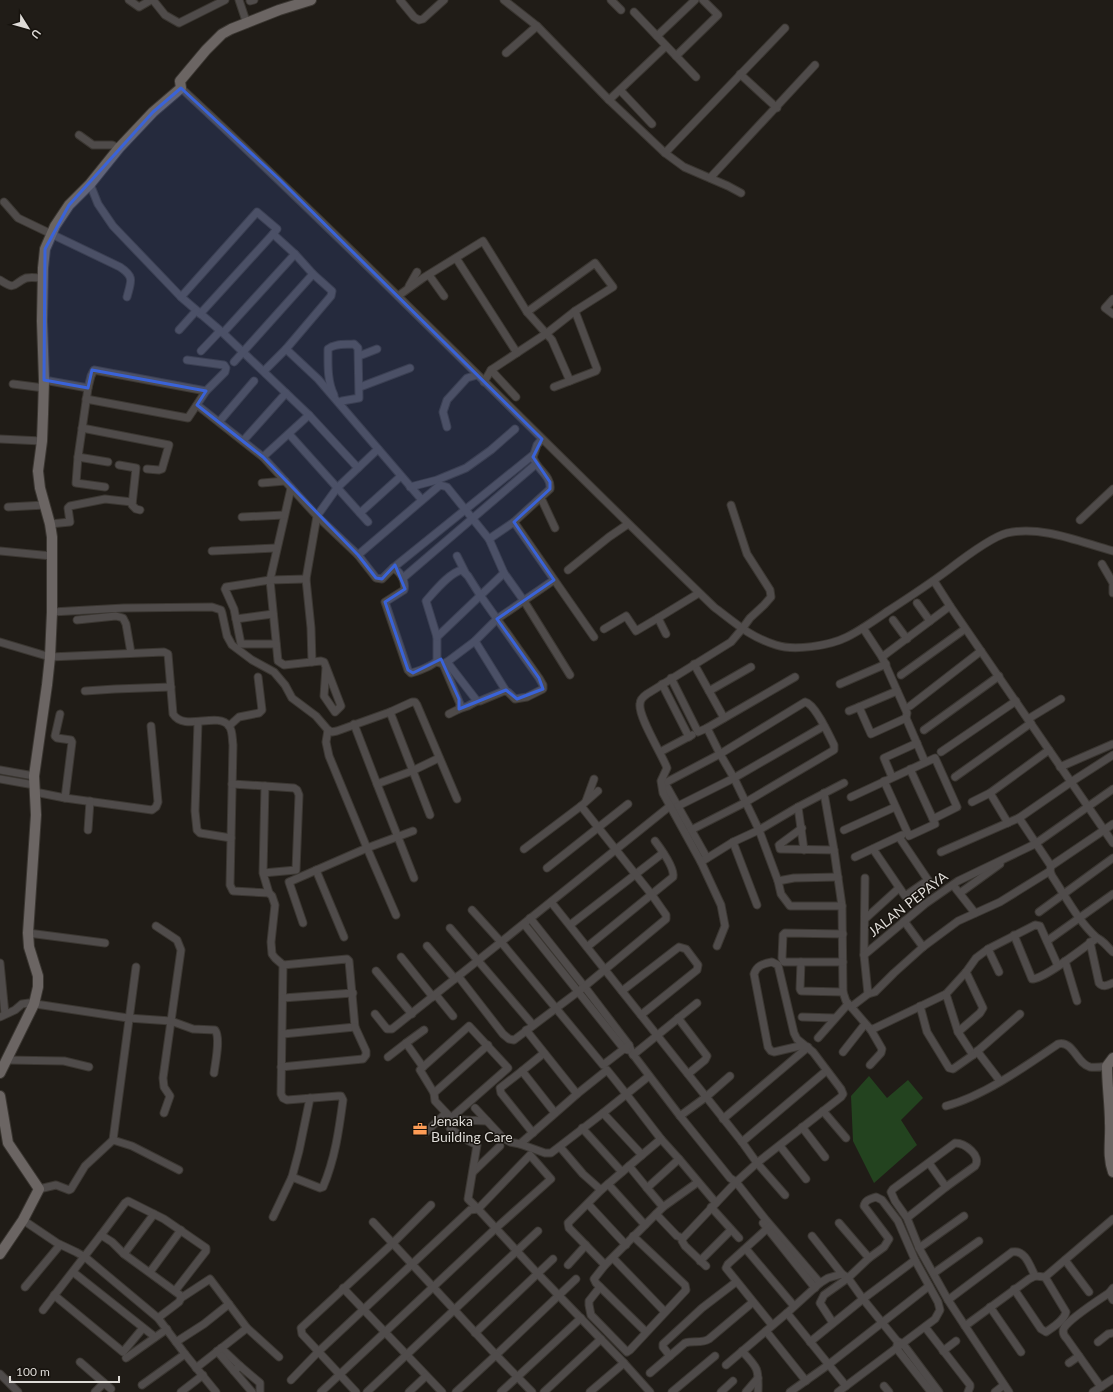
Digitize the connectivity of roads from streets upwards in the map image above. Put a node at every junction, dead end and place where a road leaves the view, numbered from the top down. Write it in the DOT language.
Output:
graph roads {
  1 [pos="129,0"];
  2 [pos="152,0"];
  3 [pos="226,0"];
  4 [pos="239,0"];
  5 [pos="311,0"];
  6 [pos="400,0"];
  7 [pos="444,0"];
  8 [pos="504,0"];
  9 [pos="695,0"];
  10 [pos="703,0"];
  11 [pos="612,1"];
  12 [pos="289,3"];
  13 [pos="621,10"];
  14 [pos="634,12"];
  15 [pos="247,24"];
  16 [pos="537,26"];
  17 [pos="785,28"];
  18 [pos="657,36"];
  19 [pos="666,46"];
  20 [pos="506,53"];
  21 [pos="676,56"];
  22 [pos="815,65"];
  23 [pos="740,74"];
  24 [pos="696,78"];
  25 [pos="181,84"];
  26 [pos="620,90"];
  27 [pos="609,100"];
  28 [pos="776,108"];
  29 [pos="652,124"];
  30 [pos="79,135"];
  31 [pos="119,148"];
  32 [pos="665,153"];
  33 [pos="710,178"];
  34 [pos="90,184"];
  35 [pos="741,193"];
  36 [pos="4,202"];
  37 [pos="50,234"];
  38 [pos="273,234"];
  39 [pos="295,254"];
  40 [pos="456,258"];
  41 [pos="418,272"];
  42 [pos="313,274"];
  43 [pos="429,274"];
  44 [pos="43,278"];
  45 [pos="0,280"];
  46 [pos="408,288"];
  47 [pos="398,296"];
  48 [pos="444,296"];
  49 [pos="127,297"];
  50 [pos="181,297"];
  51 [pos="1113,299"];
  52 [pos="575,311"];
  53 [pos="198,312"];
  54 [pos="527,312"];
  55 [pos="1113,314"];
  56 [pos="179,330"];
  57 [pos="221,332"];
  58 [pos="547,333"];
  59 [pos="286,349"];
  60 [pos="377,349"];
  61 [pos="201,352"];
  62 [pos="243,352"];
  63 [pos="517,352"];
  64 [pos="359,356"];
  65 [pos="186,360"];
  66 [pos="234,362"];
  67 [pos="410,368"];
  68 [pos="491,370"];
  69 [pos="264,371"];
  70 [pos="477,375"];
  71 [pos="254,381"];
  72 [pos="570,381"];
  73 [pos="484,382"];
  74 [pos="13,384"];
  75 [pos="44,384"];
  76 [pos="360,387"];
  77 [pos="554,387"];
  78 [pos="88,388"];
  79 [pos="206,391"];
  80 [pos="286,393"];
  81 [pos="516,397"];
  82 [pos="86,399"];
  83 [pos="340,402"];
  84 [pos="196,405"];
  85 [pos="309,414"];
  86 [pos="219,422"];
  87 [pos="447,427"];
  88 [pos="82,428"];
  89 [pos="515,429"];
  90 [pos="289,434"];
  91 [pos="0,439"];
  92 [pos="542,439"];
  93 [pos="42,441"];
  94 [pos="243,441"];
  95 [pos="378,449"];
  96 [pos="533,456"];
  97 [pos="78,457"];
  98 [pos="263,457"];
  99 [pos="108,462"];
  100 [pos="536,464"];
  101 [pos="119,465"];
  102 [pos="358,468"];
  103 [pos="147,469"];
  104 [pos="446,475"];
  105 [pos="401,476"];
  106 [pos="285,481"];
  107 [pos="262,482"];
  108 [pos="105,487"];
  109 [pos="410,487"];
  110 [pos="447,487"];
  111 [pos="291,488"];
  112 [pos="337,488"];
  113 [pos="1113,489"];
  114 [pos="541,498"];
  115 [pos="422,500"];
  116 [pos="132,502"];
  117 [pos="45,504"];
  118 [pos="731,505"];
  119 [pos="8,507"];
  120 [pos="465,509"];
  121 [pos="140,510"];
  122 [pos="360,513"];
  123 [pos="284,515"];
  124 [pos="317,516"];
  125 [pos="242,517"];
  126 [pos="472,517"];
  127 [pos="1080,520"];
  128 [pos="368,522"];
  129 [pos="514,522"];
  130 [pos="50,524"];
  131 [pos="628,524"];
  132 [pos="555,528"];
  133 [pos="489,539"];
  134 [pos="276,548"];
  135 [pos="0,551"];
  136 [pos="212,551"];
  137 [pos="1113,551"];
  138 [pos="358,554"];
  139 [pos="52,556"];
  140 [pos="457,556"];
  141 [pos="1102,564"];
  142 [pos="393,568"];
  143 [pos="568,570"];
  144 [pos="465,572"];
  145 [pos="504,573"];
  146 [pos="403,578"];
  147 [pos="306,579"];
  148 [pos="270,580"];
  149 [pos="554,580"];
  150 [pos="934,580"];
  151 [pos="1113,582"];
  152 [pos="1113,586"];
  153 [pos="699,593"];
  154 [pos="1113,593"];
  155 [pos="480,595"];
  156 [pos="524,601"];
  157 [pos="917,603"];
  158 [pos="950,606"];
  159 [pos="52,612"];
  160 [pos="273,614"];
  161 [pos="658,618"];
  162 [pos="236,619"];
  163 [pos="497,619"];
  164 [pos="77,620"];
  165 [pos="893,620"];
  166 [pos="930,621"];
  167 [pos="863,628"];
  168 [pos="604,629"];
  169 [pos="966,629"];
  170 [pos="742,630"];
  171 [pos="666,634"];
  172 [pos="437,637"];
  173 [pos="594,637"];
  174 [pos="907,639"];
  175 [pos="475,641"];
  176 [pos="0,642"];
  177 [pos="276,644"];
  178 [pos="981,650"];
  179 [pos="131,653"];
  180 [pos="50,657"];
  181 [pos="882,657"];
  182 [pos="312,662"];
  183 [pos="442,663"];
  184 [pos="694,664"];
  185 [pos="886,664"];
  186 [pos="326,667"];
  187 [pos="751,667"];
  188 [pos="570,675"];
  189 [pos="901,675"];
  190 [pos="999,676"];
  191 [pos="795,677"];
  192 [pos="258,678"];
  193 [pos="671,678"];
  194 [pos="662,684"];
  195 [pos="840,684"];
  196 [pos="171,687"];
  197 [pos="85,691"];
  198 [pos="506,691"];
  199 [pos="709,691"];
  200 [pos="897,691"];
  201 [pos="1061,699"];
  202 [pos="476,701"];
  203 [pos="1016,701"];
  204 [pos="910,706"];
  205 [pos="859,707"];
  206 [pos="459,709"];
  207 [pos="849,711"];
  208 [pos="390,712"];
  209 [pos="60,714"];
  210 [pos="449,714"];
  211 [pos="724,718"];
  212 [pos="906,718"];
  213 [pos="1030,721"];
  214 [pos="198,722"];
  215 [pos="354,724"];
  216 [pos="150,726"];
  217 [pos="229,726"];
  218 [pos="824,726"];
  219 [pos="707,728"];
  220 [pos="328,730"];
  221 [pos="924,730"];
  222 [pos="698,732"];
  223 [pos="689,737"];
  224 [pos="917,743"];
  225 [pos="1113,744"];
  226 [pos="1049,750"];
  227 [pos="660,752"];
  228 [pos="941,752"];
  229 [pos="720,754"];
  230 [pos="1113,755"];
  231 [pos="439,758"];
  232 [pos="925,762"];
  233 [pos="1060,767"];
  234 [pos="910,769"];
  235 [pos="0,770"];
  236 [pos="412,771"];
  237 [pos="892,777"];
  238 [pos="954,777"];
  239 [pos="734,778"];
  240 [pos="0,779"];
  241 [pos="594,779"];
  242 [pos="664,780"];
  243 [pos="884,781"];
  244 [pos="1071,782"];
  245 [pos="34,784"];
  246 [pos="232,784"];
  247 [pos="377,784"];
  248 [pos="844,784"];
  249 [pos="265,786"];
  250 [pos="1113,789"];
  251 [pos="598,791"];
  252 [pos="990,793"];
  253 [pos="824,794"];
  254 [pos="851,797"];
  255 [pos="65,798"];
  256 [pos="457,799"];
  257 [pos="90,801"];
  258 [pos="746,802"];
  259 [pos="972,802"];
  260 [pos="583,804"];
  261 [pos="628,804"];
  262 [pos="674,806"];
  263 [pos="1087,806"];
  264 [pos="798,807"];
  265 [pos="896,807"];
  266 [pos="430,815"];
  267 [pos="1019,818"];
  268 [pos="933,819"];
  269 [pos="1008,823"];
  270 [pos="1113,824"];
  271 [pos="597,827"];
  272 [pos="802,828"];
  273 [pos="88,830"];
  274 [pos="691,830"];
  275 [pos="759,830"];
  276 [pos="844,830"];
  277 [pos="1104,830"];
  278 [pos="413,831"];
  279 [pos="907,833"];
  280 [pos="398,836"];
  281 [pos="899,837"];
  282 [pos="231,838"];
  283 [pos="655,841"];
  284 [pos="733,842"];
  285 [pos="1113,843"];
  286 [pos="1035,844"];
  287 [pos="779,847"];
  288 [pos="367,848"];
  289 [pos="524,849"];
  290 [pos="766,849"];
  291 [pos="873,849"];
  292 [pos="616,850"];
  293 [pos="804,850"];
  294 [pos="834,850"];
  295 [pos="941,852"];
  296 [pos="663,853"];
  297 [pos="1016,853"];
  298 [pos="855,857"];
  299 [pos="1113,858"];
  300 [pos="704,860"];
  301 [pos="547,868"];
  302 [pos="1051,869"];
  303 [pos="316,870"];
  304 [pos="263,873"];
  305 [pos="635,875"];
  306 [pos="838,877"];
  307 [pos="414,878"];
  308 [pos="865,878"];
  309 [pos="778,881"];
  310 [pos="953,885"];
  311 [pos="900,888"];
  312 [pos="269,893"];
  313 [pos="960,893"];
  314 [pos="1064,894"];
  315 [pos="1113,894"];
  316 [pos="652,895"];
  317 [pos="551,902"];
  318 [pos="757,905"];
  319 [pos="842,906"];
  320 [pos="472,910"];
  321 [pos="1039,912"];
  322 [pos="975,913"];
  323 [pos="396,915"];
  324 [pos="530,918"];
  325 [pos="1079,918"];
  326 [pos="865,919"];
  327 [pos="904,921"];
  328 [pos="303,923"];
  329 [pos="524,924"];
  330 [pos="570,925"];
  331 [pos="156,926"];
  332 [pos="450,928"];
  333 [pos="28,933"];
  334 [pos="843,934"];
  335 [pos="1014,935"];
  336 [pos="344,936"];
  337 [pos="1097,938"];
  338 [pos="1046,941"];
  339 [pos="501,942"];
  340 [pos="1090,942"];
  341 [pos="105,943"];
  342 [pos="427,946"];
  343 [pos="717,946"];
  344 [pos="587,947"];
  345 [pos="923,947"];
  346 [pos="988,948"];
  347 [pos="1113,952"];
  348 [pos="864,955"];
  349 [pos="401,957"];
  350 [pos="477,960"];
  351 [pos="1065,961"];
  352 [pos="801,962"];
  353 [pos="843,962"];
  354 [pos="0,964"];
  355 [pos="283,965"];
  356 [pos="1058,966"];
  357 [pos="136,967"];
  358 [pos="605,969"];
  359 [pos="376,971"];
  360 [pos="966,972"];
  361 [pos="999,972"];
  362 [pos="456,978"];
  363 [pos="1113,983"];
  364 [pos="581,988"];
  365 [pos="622,991"];
  366 [pos="843,992"];
  367 [pos="353,993"];
  368 [pos="868,994"];
  369 [pos="946,994"];
  370 [pos="435,996"];
  371 [pos="283,998"];
  372 [pos="1077,1001"];
  373 [pos="697,1002"];
  374 [pos="34,1004"];
  375 [pos="850,1006"];
  376 [pos="920,1006"];
  377 [pos="556,1008"];
  378 [pos="375,1014"];
  379 [pos="412,1014"];
  380 [pos="1020,1014"];
  381 [pos="3,1015"];
  382 [pos="641,1015"];
  383 [pos="453,1016"];
  384 [pos="802,1017"];
  385 [pos="128,1018"];
  386 [pos="678,1018"];
  387 [pos="835,1018"];
  388 [pos="171,1021"];
  389 [pos="533,1024"];
  390 [pos="866,1024"];
  391 [pos="355,1027"];
  392 [pos="424,1030"];
  393 [pos="526,1030"];
  394 [pos="871,1030"];
  395 [pos="958,1032"];
  396 [pos="283,1034"];
  397 [pos="657,1035"];
  398 [pos="818,1038"];
  399 [pos="406,1043"];
  400 [pos="488,1045"];
  401 [pos="806,1046"];
  402 [pos="629,1050"];
  403 [pos="843,1052"];
  404 [pos="544,1053"];
  405 [pos="975,1053"];
  406 [pos="388,1057"];
  407 [pos="1113,1058"];
  408 [pos="6,1060"];
  409 [pos="870,1065"];
  410 [pos="1107,1066"];
  411 [pos="89,1067"];
  412 [pos="281,1067"];
  413 [pos="423,1067"];
  414 [pos="605,1068"];
  415 [pos="522,1071"];
  416 [pos="826,1071"];
  417 [pos="0,1073"];
  418 [pos="214,1073"];
  419 [pos="688,1074"];
  420 [pos="650,1076"];
  421 [pos="730,1076"];
  422 [pos="1000,1081"];
  423 [pos="434,1094"];
  424 [pos="577,1094"];
  425 [pos="626,1095"];
  426 [pos="0,1096"];
  427 [pos="706,1097"];
  428 [pos="310,1098"];
  429 [pos="946,1106"];
  430 [pos="475,1108"];
  431 [pos="823,1111"];
  432 [pos="164,1113"];
  433 [pos="555,1113"];
  434 [pos="603,1113"];
  435 [pos="449,1116"];
  436 [pos="680,1116"];
  437 [pos="723,1119"];
  438 [pos="463,1120"];
  439 [pos="487,1120"];
  440 [pos="1112,1122"];
  441 [pos="802,1127"];
  442 [pos="582,1128"];
  443 [pos="426,1132"];
  444 [pos="533,1133"];
  445 [pos="846,1138"];
  446 [pos="661,1139"];
  447 [pos="113,1140"];
  448 [pos="742,1142"];
  449 [pos="520,1144"];
  450 [pos="500,1146"];
  451 [pos="560,1146"];
  452 [pos="780,1146"];
  453 [pos="642,1156"];
  454 [pos="825,1157"];
  455 [pos="679,1159"];
  456 [pos="757,1163"];
  457 [pos="929,1163"];
  458 [pos="629,1166"];
  459 [pos="178,1170"];
  460 [pos="473,1172"];
  461 [pos="622,1172"];
  462 [pos="1113,1172"];
  463 [pos="292,1177"];
  464 [pos="806,1179"];
  465 [pos="698,1182"];
  466 [pos="733,1182"];
  467 [pos="608,1184"];
  468 [pos="946,1187"];
  469 [pos="647,1188"];
  470 [pos="40,1189"];
  471 [pos="601,1190"];
  472 [pos="785,1195"];
  473 [pos="588,1204"];
  474 [pos="431,1205"];
  475 [pos="714,1205"];
  476 [pos="663,1207"];
  477 [pos="478,1209"];
  478 [pos="154,1214"];
  479 [pos="656,1214"];
  480 [pos="273,1216"];
  481 [pos="964,1216"];
  482 [pos="907,1218"];
  483 [pos="1113,1219"];
  484 [pos="23,1220"];
  485 [pos="373,1222"];
  486 [pos="839,1223"];
  487 [pos="767,1224"];
  488 [pos="645,1225"];
  489 [pos="495,1229"];
  490 [pos="181,1230"];
  491 [pos="731,1230"];
  492 [pos="538,1231"];
  493 [pos="101,1235"];
  494 [pos="633,1236"];
  495 [pos="812,1236"];
  496 [pos="683,1238"];
  497 [pos="739,1238"];
  498 [pos="979,1241"];
  499 [pos="392,1244"];
  500 [pos="60,1245"];
  501 [pos="586,1245"];
  502 [pos="626,1245"];
  503 [pos="919,1248"];
  504 [pos="746,1249"];
  505 [pos="517,1251"];
  506 [pos="0,1254"];
  507 [pos="124,1254"];
  508 [pos="85,1257"];
  509 [pos="613,1258"];
  510 [pos="869,1258"];
  511 [pos="553,1259"];
  512 [pos="915,1260"];
  513 [pos="1065,1260"];
  514 [pos="700,1261"];
  515 [pos="412,1265"];
  516 [pos="568,1265"];
  517 [pos="605,1265"];
  518 [pos="706,1266"];
  519 [pos="73,1272"];
  520 [pos="150,1272"];
  521 [pos="934,1273"];
  522 [pos="538,1274"];
  523 [pos="845,1276"];
  524 [pos="1035,1276"];
  525 [pos="1045,1277"];
  526 [pos="576,1279"];
  527 [pos="736,1282"];
  528 [pos="818,1285"];
  529 [pos="929,1286"];
  530 [pos="26,1287"];
  531 [pos="433,1287"];
  532 [pos="600,1287"];
  533 [pos="343,1288"];
  534 [pos="1014,1289"];
  535 [pos="1111,1290"];
  536 [pos="175,1291"];
  537 [pos="1089,1292"];
  538 [pos="54,1295"];
  539 [pos="559,1295"];
  540 [pos="181,1298"];
  541 [pos="863,1299"];
  542 [pos="948,1300"];
  543 [pos="1113,1300"];
  544 [pos="753,1302"];
  545 [pos="229,1304"];
  546 [pos="794,1306"];
  547 [pos="990,1307"];
  548 [pos="43,1310"];
  549 [pos="364,1310"];
  550 [pos="454,1310"];
  551 [pos="665,1312"];
  552 [pos="787,1313"];
  553 [pos="158,1318"];
  554 [pos="581,1318"];
  555 [pos="883,1322"];
  556 [pos="833,1324"];
  557 [pos="772,1325"];
  558 [pos="925,1326"];
  559 [pos="965,1326"];
  560 [pos="143,1328"];
  561 [pos="247,1328"];
  562 [pos="167,1329"];
  563 [pos="677,1331"];
  564 [pos="766,1331"];
  565 [pos="386,1332"];
  566 [pos="646,1332"];
  567 [pos="475,1333"];
  568 [pos="1113,1333"];
  569 [pos="155,1337"];
  570 [pos="601,1339"];
  571 [pos="956,1340"];
  572 [pos="176,1342"];
  573 [pos="687,1342"];
  574 [pos="810,1342"];
  575 [pos="1098,1342"];
  576 [pos="899,1345"];
  577 [pos="219,1350"];
  578 [pos="742,1351"];
  579 [pos="943,1351"];
  580 [pos="318,1352"];
  581 [pos="1021,1352"];
  582 [pos="185,1354"];
  583 [pos="407,1354"];
  584 [pos="496,1355"];
  585 [pos="670,1356"];
  586 [pos="715,1356"];
  587 [pos="1079,1356"];
  588 [pos="279,1357"];
  589 [pos="126,1358"];
  590 [pos="80,1362"];
  591 [pos="624,1363"];
  592 [pos="1069,1363"];
  593 [pos="726,1365"];
  594 [pos="828,1365"];
  595 [pos="240,1366"];
  596 [pos="196,1368"];
  597 [pos="234,1371"];
  598 [pos="650,1372"];
  599 [pos="0,1374"];
  600 [pos="203,1375"];
  601 [pos="340,1375"];
  602 [pos="426,1376"];
  603 [pos="517,1377"];
  604 [pos="758,1378"];
  605 [pos="1113,1379"];
  606 [pos="291,1380"];
  607 [pos="806,1380"];
  608 [pos="733,1382"];
  609 [pos="104,1383"];
  610 [pos="1004,1384"];
  611 [pos="142,1385"];
  612 [pos="846,1386"];
  613 [pos="884,1386"];
  614 [pos="1101,1387"];
  615 [pos="111,1389"];
  616 [pos="645,1390"];
  617 [pos="18,1392"];
  618 [pos="95,1392"];
  619 [pos="182,1392"];
  620 [pos="216,1392"];
  621 [pos="252,1392"];
  622 [pos="260,1392"];
  623 [pos="321,1392"];
  624 [pos="356,1392"];
  625 [pos="367,1392"];
  626 [pos="409,1392"];
  627 [pos="442,1392"];
  628 [pos="456,1392"];
  629 [pos="501,1392"];
  630 [pos="532,1392"];
  631 [pos="544,1392"];
  632 [pos="590,1392"];
  633 [pos="672,1392"];
  634 [pos="721,1392"];
  635 [pos="746,1392"];
  636 [pos="758,1392"];
  637 [pos="790,1392"];
  638 [pos="838,1392"];
  639 [pos="889,1392"];
  640 [pos="936,1392"];
  641 [pos="968,1392"];
  642 [pos="995,1392"];
  643 [pos="1009,1392"];
  644 [pos="1093,1392"];
  1 -- 2 [label="street"];
  2 -- 3 [label="street"];
  4 -- 15 [label="street"];
  5 -- 12 [label="street"];
  6 -- 7 [label="street"];
  8 -- 16 [label="street"];
  9 -- 18 [label="street"];
  10 -- 21 [label="street"];
  11 -- 13 [label="street"];
  12 -- 15 [label="street"];
  14 -- 18 [label="street"];
  15 -- 25 [label="street"];
  16 -- 20 [label="street"];
  16 -- 27 [label="street"];
  17 -- 23 [label="street"];
  18 -- 19 [label="street"];
  19 -- 21 [label="street"];
  19 -- 26 [label="street"];
  21 -- 24 [label="street"];
  22 -- 28 [label="street"];
  23 -- 28 [label="street"];
  23 -- 32 [label="street"];
  25 -- 31 [label="street"];
  25 -- 47 [label="street"];
  26 -- 27 [label="street"];
  26 -- 29 [label="street"];
  27 -- 32 [label="street"];
  28 -- 33 [label="street"];
  30 -- 31 [label="street"];
  31 -- 34 [label="street"];
  32 -- 33 [label="street"];
  33 -- 35 [label="street"];
  34 -- 37 [label="street"];
  34 -- 50 [label="street"];
  36 -- 37 [label="street"];
  37 -- 44 [label="street"];
  37 -- 49 [label="street"];
  38 -- 39 [label="street"];
  38 -- 50 [label="street"];
  38 -- 53 [label="street"];
  39 -- 42 [label="street"];
  39 -- 57 [label="street"];
  40 -- 43 [label="street"];
  40 -- 54 [label="street"];
  40 -- 63 [label="street"];
  41 -- 46 [label="street"];
  42 -- 59 [label="street"];
  42 -- 62 [label="street"];
  43 -- 46 [label="street"];
  43 -- 48 [label="street"];
  44 -- 45 [label="street"];
  44 -- 75 [label="street"];
  46 -- 47 [label="street"];
  47 -- 70 [label="street"];
  50 -- 53 [label="street"];
  51 -- 55 [label="street"];
  52 -- 54 [label="street"];
  52 -- 58 [label="street"];
  52 -- 72 [label="street"];
  53 -- 56 [label="street"];
  53 -- 57 [label="street"];
  54 -- 58 [label="street"];
  57 -- 61 [label="street"];
  57 -- 62 [label="street"];
  58 -- 63 [label="street"];
  58 -- 72 [label="street"];
  59 -- 69 [label="street"];
  59 -- 83 [label="street"];
  60 -- 64 [label="street"];
  62 -- 66 [label="street"];
  62 -- 69 [label="street"];
  63 -- 68 [label="street"];
  64 -- 76 [label="street"];
  64 -- 83 [label="street"];
  65 -- 79 [label="street"];
  67 -- 76 [label="street"];
  68 -- 73 [label="street"];
  68 -- 81 [label="street"];
  69 -- 80 [label="street"];
  70 -- 73 [label="street"];
  70 -- 87 [label="street"];
  71 -- 86 [label="street"];
  72 -- 77 [label="street"];
  73 -- 92 [label="street"];
  74 -- 75 [label="street"];
  75 -- 78 [label="street"];
  75 -- 93 [label="street"];
  76 -- 83 [label="street"];
  78 -- 79 [label="street"];
  78 -- 82 [label="street"];
  79 -- 84 [label="street"];
  80 -- 85 [label="street"];
  80 -- 94 [label="street"];
  82 -- 84 [label="street"];
  82 -- 88 [label="street"];
  83 -- 95 [label="street"];
  84 -- 86 [label="street"];
  85 -- 90 [label="street"];
  85 -- 102 [label="street"];
  86 -- 94 [label="street"];
  88 -- 97 [label="street"];
  88 -- 103 [label="street"];
  89 -- 104 [label="street"];
  90 -- 98 [label="street"];
  90 -- 112 [label="street"];
  91 -- 93 [label="street"];
  92 -- 96 [label="street"];
  92 -- 131 [label="street"];
  93 -- 117 [label="street"];
  94 -- 98 [label="street"];
  95 -- 102 [label="street"];
  95 -- 105 [label="street"];
  96 -- 100 [label="street"];
  96 -- 120 [label="street"];
  97 -- 99 [label="street"];
  97 -- 108 [label="street"];
  98 -- 106 [label="street"];
  100 -- 114 [label="street"];
  100 -- 126 [label="street"];
  101 -- 116 [label="street"];
  102 -- 112 [label="street"];
  104 -- 109 [label="street"];
  104 -- 110 [label="street"];
  105 -- 109 [label="street"];
  105 -- 122 [label="street"];
  106 -- 107 [label="street"];
  106 -- 111 [label="street"];
  109 -- 115 [label="street"];
  110 -- 115 [label="street"];
  110 -- 120 [label="street"];
  111 -- 123 [label="street"];
  111 -- 124 [label="street"];
  112 -- 122 [label="street"];
  112 -- 124 [label="street"];
  113 -- 127 [label="street"];
  114 -- 129 [label="street"];
  114 -- 132 [label="street"];
  115 -- 138 [label="street"];
  116 -- 121 [label="street"];
  116 -- 130 [label="street"];
  117 -- 119 [label="street"];
  117 -- 130 [label="street"];
  118 -- 170 [label="street"];
  120 -- 126 [label="street"];
  120 -- 142 [label="street"];
  122 -- 128 [label="street"];
  123 -- 125 [label="street"];
  123 -- 134 [label="street"];
  124 -- 138 [label="street"];
  124 -- 147 [label="street"];
  126 -- 133 [label="street"];
  126 -- 146 [label="street"];
  129 -- 133 [label="street"];
  129 -- 149 [label="street"];
  130 -- 139 [label="street"];
  131 -- 143 [label="street"];
  131 -- 153 [label="street"];
  133 -- 145 [label="street"];
  134 -- 136 [label="street"];
  134 -- 148 [label="street"];
  135 -- 139 [label="street"];
  137 -- 150 [label="street"];
  138 -- 142 [label="street"];
  139 -- 159 [label="street"];
  140 -- 144 [label="street"];
  141 -- 151 [label="street"];
  142 -- 146 [label="street"];
  144 -- 155 [label="street"];
  144 -- 172 [label="street"];
  145 -- 155 [label="street"];
  145 -- 156 [label="street"];
  146 -- 183 [label="street"];
  147 -- 148 [label="street"];
  147 -- 182 [label="street"];
  148 -- 160 [label="street"];
  148 -- 162 [label="street"];
  149 -- 156 [label="street"];
  149 -- 173 [label="street"];
  150 -- 158 [label="street"];
  150 -- 167 [label="street"];
  152 -- 154 [label="street"];
  153 -- 161 [label="street"];
  153 -- 170 [label="street"];
  155 -- 163 [label="street"];
  155 -- 172 [label="street"];
  156 -- 163 [label="street"];
  156 -- 188 [label="street"];
  157 -- 166 [label="street"];
  158 -- 166 [label="street"];
  158 -- 169 [label="street"];
  159 -- 180 [label="street"];
  159 -- 220 [label="street"];
  160 -- 162 [label="street"];
  160 -- 177 [label="street"];
  161 -- 168 [label="street"];
  161 -- 171 [label="street"];
  162 -- 177 [label="street"];
  163 -- 175 [label="street"];
  163 -- 198 [label="street"];
  164 -- 179 [label="street"];
  165 -- 174 [label="street"];
  166 -- 174 [label="street"];
  167 -- 170 [label="street"];
  167 -- 181 [label="street"];
  169 -- 178 [label="street"];
  169 -- 189 [label="street"];
  170 -- 184 [label="street"];
  172 -- 183 [label="street"];
  174 -- 181 [label="street"];
  175 -- 183 [label="street"];
  175 -- 198 [label="street"];
  176 -- 180 [label="street"];
  177 -- 182 [label="street"];
  178 -- 190 [label="street"];
  178 -- 204 [label="street"];
  179 -- 180 [label="street"];
  179 -- 196 [label="street"];
  180 -- 245 [label="street"];
  181 -- 185 [label="street"];
  182 -- 186 [label="street"];
  183 -- 202 [label="street"];
  183 -- 206 [label="street"];
  184 -- 193 [label="street"];
  184 -- 199 [label="street"];
  185 -- 195 [label="street"];
  185 -- 200 [label="street"];
  186 -- 186 [label="street"];
  187 -- 199 [label="street"];
  190 -- 203 [label="street"];
  190 -- 221 [label="street"];
  191 -- 211 [label="street"];
  192 -- 217 [label="street"];
  193 -- 194 [label="street"];
  193 -- 222 [label="street"];
  194 -- 223 [label="street"];
  194 -- 227 [label="street"];
  196 -- 197 [label="street"];
  196 -- 214 [label="street"];
  198 -- 202 [label="street"];
  199 -- 211 [label="street"];
  200 -- 205 [label="street"];
  200 -- 212 [label="street"];
  201 -- 213 [label="street"];
  202 -- 206 [label="street"];
  203 -- 213 [label="street"];
  203 -- 228 [label="street"];
  205 -- 207 [label="street"];
  205 -- 212 [label="street"];
  206 -- 210 [label="street"];
  208 -- 215 [label="street"];
  208 -- 231 [label="street"];
  208 -- 236 [label="street"];
  209 -- 255 [label="street"];
  211 -- 219 [label="street"];
  212 -- 224 [label="street"];
  213 -- 226 [label="street"];
  213 -- 238 [label="street"];
  214 -- 217 [label="street"];
  214 -- 282 [label="street"];
  215 -- 220 [label="street"];
  215 -- 247 [label="street"];
  216 -- 257 [label="street"];
  217 -- 246 [label="street"];
  218 -- 229 [label="street"];
  218 -- 239 [label="street"];
  218 -- 258 [label="street"];
  219 -- 222 [label="street"];
  219 -- 229 [label="street"];
  220 -- 288 [label="street"];
  222 -- 223 [label="street"];
  223 -- 227 [label="street"];
  224 -- 232 [label="street"];
  224 -- 237 [label="street"];
  225 -- 233 [label="street"];
  226 -- 233 [label="street"];
  226 -- 252 [label="street"];
  227 -- 242 [label="street"];
  229 -- 239 [label="street"];
  229 -- 242 [label="street"];
  230 -- 244 [label="street"];
  231 -- 236 [label="street"];
  231 -- 256 [label="street"];
  232 -- 234 [label="street"];
  232 -- 268 [label="street"];
  233 -- 244 [label="street"];
  234 -- 237 [label="street"];
  234 -- 268 [label="street"];
  235 -- 245 [label="street"];
  236 -- 247 [label="street"];
  236 -- 266 [label="street"];
  237 -- 243 [label="street"];
  239 -- 258 [label="street"];
  239 -- 262 [label="street"];
  240 -- 245 [label="street"];
  241 -- 260 [label="street"];
  242 -- 262 [label="street"];
  243 -- 254 [label="street"];
  243 -- 265 [label="street"];
  244 -- 263 [label="street"];
  244 -- 267 [label="street"];
  245 -- 255 [label="street"];
  245 -- 333 [label="street"];
  246 -- 249 [label="street"];
  246 -- 282 [label="street"];
  247 -- 280 [label="street"];
  248 -- 253 [label="street"];
  249 -- 304 [label="street"];
  249 -- 304 [label="street"];
  250 -- 263 [label="street, JALAN PEPAYA"];
  251 -- 260 [label="street"];
  252 -- 259 [label="street"];
  252 -- 269 [label="street"];
  253 -- 264 [label="street"];
  253 -- 294 [label="street"];
  255 -- 257 [label="street"];
  257 -- 273 [label="street"];
  258 -- 274 [label="street"];
  258 -- 275 [label="street"];
  260 -- 271 [label="street"];
  260 -- 289 [label="street"];
  261 -- 271 [label="street"];
  262 -- 274 [label="street"];
  262 -- 292 [label="street"];
  262 -- 300 [label="street"];
  263 -- 277 [label="street"];
  263 -- 286 [label="street, JALAN PEPAYA"];
  264 -- 272 [label="street"];
  264 -- 275 [label="street"];
  265 -- 276 [label="street"];
  265 -- 279 [label="street"];
  267 -- 269 [label="street"];
  267 -- 286 [label="street"];
  268 -- 279 [label="street"];
  269 -- 295 [label="street"];
  270 -- 277 [label="street"];
  271 -- 292 [label="street"];
  271 -- 301 [label="street"];
  272 -- 287 [label="street"];
  272 -- 293 [label="street"];
  274 -- 300 [label="street"];
  275 -- 284 [label="street"];
  275 -- 290 [label="street"];
  277 -- 285 [label="street"];
  277 -- 302 [label="street"];
  278 -- 280 [label="street"];
  279 -- 281 [label="street"];
  280 -- 288 [label="street"];
  280 -- 307 [label="street"];
  281 -- 291 [label="street"];
  281 -- 311 [label="street"];
  282 -- 312 [label="street"];
  283 -- 296 [label="street"];
  284 -- 300 [label="street"];
  284 -- 318 [label="street"];
  286 -- 297 [label="street, JALAN PEPAYA"];
  286 -- 302 [label="street"];
  287 -- 290 [label="street"];
  287 -- 293 [label="street"];
  288 -- 303 [label="street"];
  288 -- 323 [label="street"];
  290 -- 309 [label="street"];
  291 -- 298 [label="street"];
  291 -- 311 [label="street"];
  292 -- 305 [label="street"];
  292 -- 317 [label="street"];
  293 -- 294 [label="street"];
  294 -- 306 [label="street"];
  296 -- 305 [label="street"];
  296 -- 316 [label="street"];
  297 -- 310 [label="street, JALAN PEPAYA"];
  297 -- 313 [label="street"];
  299 -- 314 [label="street"];
  300 -- 343 [label="street"];
  302 -- 314 [label="street"];
  302 -- 322 [label="street"];
  303 -- 328 [label="street"];
  303 -- 336 [label="street"];
  304 -- 312 [label="street"];
  305 -- 316 [label="street"];
  305 -- 330 [label="street"];
  306 -- 309 [label="street"];
  306 -- 319 [label="street"];
  308 -- 326 [label="street"];
  309 -- 319 [label="street"];
  310 -- 313 [label="street"];
  310 -- 327 [label="street, JALAN PEPAYA"];
  311 -- 326 [label="street"];
  312 -- 355 [label="street"];
  313 -- 322 [label="street"];
  314 -- 321 [label="street"];
  314 -- 325 [label="street"];
  315 -- 325 [label="street"];
  316 -- 344 [label="street"];
  316 -- 358 [label="street"];
  317 -- 324 [label="street"];
  317 -- 330 [label="street"];
  319 -- 334 [label="street"];
  320 -- 339 [label="street"];
  322 -- 345 [label="street"];
  324 -- 329 [label="street"];
  324 -- 364 [label="street"];
  325 -- 337 [label="street"];
  325 -- 338 [label="street"];
  326 -- 348 [label="street"];
  327 -- 345 [label="street"];
  327 -- 348 [label="street, JALAN PEPAYA"];
  329 -- 339 [label="street"];
  329 -- 364 [label="street"];
  330 -- 344 [label="street"];
  331 -- 388 [label="street"];
  332 -- 350 [label="street"];
  333 -- 341 [label="street"];
  333 -- 374 [label="street"];
  334 -- 352 [label="street"];
  334 -- 353 [label="street"];
  335 -- 338 [label="street"];
  335 -- 346 [label="street"];
  335 -- 356 [label="street"];
  337 -- 340 [label="street"];
  337 -- 347 [label="street"];
  338 -- 356 [label="street"];
  339 -- 350 [label="street"];
  339 -- 377 [label="street"];
  340 -- 351 [label="street"];
  340 -- 363 [label="street"];
  342 -- 362 [label="street"];
  344 -- 358 [label="street"];
  345 -- 368 [label="street"];
  346 -- 360 [label="street"];
  346 -- 361 [label="street"];
  348 -- 368 [label="street"];
  349 -- 370 [label="street"];
  350 -- 362 [label="street"];
  350 -- 389 [label="street"];
  351 -- 356 [label="street"];
  351 -- 372 [label="street"];
  352 -- 353 [label="street"];
  352 -- 366 [label="street"];
  353 -- 366 [label="street"];
  354 -- 381 [label="street"];
  355 -- 367 [label="street"];
  355 -- 371 [label="street"];
  357 -- 385 [label="street"];
  358 -- 364 [label="street"];
  358 -- 365 [label="street"];
  359 -- 379 [label="street"];
  360 -- 369 [label="street"];
  360 -- 395 [label="street"];
  362 -- 370 [label="street"];
  362 -- 393 [label="street"];
  364 -- 377 [label="street"];
  364 -- 402 [label="street"];
  365 -- 382 [label="street"];
  365 -- 382 [label="street"];
  366 -- 375 [label="street"];
  367 -- 371 [label="street"];
  367 -- 391 [label="street"];
  368 -- 375 [label="street"];
  369 -- 376 [label="street"];
  369 -- 395 [label="street"];
  370 -- 379 [label="street"];
  370 -- 383 [label="street"];
  371 -- 396 [label="street"];
  373 -- 386 [label="street"];
  374 -- 381 [label="street"];
  374 -- 385 [label="street"];
  374 -- 408 [label="street"];
  375 -- 387 [label="street"];
  375 -- 390 [label="street"];
  376 -- 394 [label="street"];
  376 -- 405 [label="street"];
  377 -- 389 [label="street"];
  377 -- 414 [label="street"];
  378 -- 379 [label="street"];
  380 -- 405 [label="street"];
  382 -- 397 [label="street"];
  384 -- 387 [label="street"];
  385 -- 388 [label="street"];
  385 -- 447 [label="street"];
  386 -- 397 [label="street"];
  386 -- 419 [label="street"];
  387 -- 398 [label="street"];
  388 -- 418 [label="street"];
  388 -- 432 [label="street"];
  389 -- 393 [label="street"];
  390 -- 394 [label="street"];
  390 -- 403 [label="street"];
  391 -- 396 [label="street"];
  391 -- 412 [label="street"];
  392 -- 399 [label="street"];
  393 -- 404 [label="street"];
  394 -- 409 [label="street"];
  395 -- 405 [label="street"];
  396 -- 412 [label="street"];
  397 -- 402 [label="street"];
  397 -- 419 [label="street"];
  399 -- 406 [label="street"];
  399 -- 413 [label="street"];
  400 -- 413 [label="street"];
  400 -- 423 [label="street"];
  400 -- 435 [label="street"];
  401 -- 401 [label="street"];
  401 -- 416 [label="street"];
  401 -- 437 [label="street"];
  402 -- 414 [label="street"];
  402 -- 420 [label="street"];
  404 -- 415 [label="street"];
  404 -- 424 [label="street"];
  405 -- 422 [label="street"];
  407 -- 410 [label="street"];
  408 -- 411 [label="street"];
  408 -- 417 [label="street"];
  410 -- 422 [label="street"];
  410 -- 440 [label="street"];
  412 -- 428 [label="street"];
  413 -- 423 [label="street"];
  414 -- 424 [label="street"];
  414 -- 425 [label="street"];
  415 -- 433 [label="street"];
  415 -- 444 [label="street"];
  416 -- 431 [label="street"];
  416 -- 448 [label="street"];
  419 -- 427 [label="street"];
  420 -- 425 [label="street"];
  420 -- 436 [label="street"];
  421 -- 427 [label="street"];
  422 -- 429 [label="street"];
  423 -- 435 [label="street"];
  424 -- 433 [label="street"];
  425 -- 434 [label="street"];
  425 -- 446 [label="street"];
  426 -- 470 [label="street"];
  427 -- 436 [label="street"];
  427 -- 437 [label="street"];
  428 -- 463 [label="street"];
  428 -- 463 [label="street"];
  430 -- 439 [label="street"];
  431 -- 441 [label="street"];
  431 -- 445 [label="street"];
  433 -- 444 [label="street"];
  434 -- 442 [label="street"];
  434 -- 453 [label="street"];
  435 -- 443 [label="street"];
  435 -- 460 [label="street"];
  436 -- 466 [label="street"];
  437 -- 448 [label="street"];
  438 -- 439 [label="street"];
  439 -- 449 [label="street"];
  440 -- 462 [label="street"];
  441 -- 452 [label="street"];
  441 -- 454 [label="street"];
  442 -- 451 [label="street"];
  442 -- 461 [label="street"];
  444 -- 449 [label="street"];
  446 -- 453 [label="street"];
  446 -- 455 [label="street"];
  447 -- 459 [label="street"];
  447 -- 470 [label="street"];
  448 -- 456 [label="street"];
  449 -- 451 [label="street"];
  450 -- 460 [label="street"];
  451 -- 471 [label="street"];
  452 -- 456 [label="street"];
  452 -- 464 [label="street"];
  453 -- 458 [label="street"];
  455 -- 465 [label="street"];
  455 -- 469 [label="street"];
  456 -- 466 [label="street"];
  456 -- 472 [label="street"];
  457 -- 468 [label="street"];
  457 -- 468 [label="street"];
  457 -- 482 [label="street"];
  458 -- 461 [label="street"];
  458 -- 469 [label="street"];
  460 -- 477 [label="street"];
  461 -- 467 [label="street"];
  463 -- 480 [label="street"];
  465 -- 475 [label="street"];
  465 -- 476 [label="street"];
  466 -- 475 [label="street"];
  466 -- 487 [label="street"];
  467 -- 471 [label="street"];
  467 -- 488 [label="street"];
  468 -- 482 [label="street"];
  469 -- 476 [label="street"];
  470 -- 484 [label="street"];
  471 -- 473 [label="street"];
  473 -- 501 [label="street"];
  473 -- 502 [label="street"];
  474 -- 499 [label="street"];
  475 -- 491 [label="street"];
  475 -- 496 [label="street"];
  476 -- 479 [label="street"];
  477 -- 489 [label="street"];
  477 -- 489 [label="street"];
  477 -- 515 [label="street"];
  478 -- 490 [label="street"];
  478 -- 493 [label="street"];
  478 -- 507 [label="street"];
  479 -- 488 [label="street"];
  479 -- 496 [label="street"];
  481 -- 503 [label="street"];
  482 -- 503 [label="street"];
  483 -- 513 [label="street"];
  484 -- 500 [label="street"];
  484 -- 506 [label="street"];
  485 -- 499 [label="street"];
  486 -- 510 [label="street"];
  487 -- 504 [label="street"];
  487 -- 528 [label="street"];
  488 -- 494 [label="street"];
  489 -- 505 [label="street"];
  489 -- 531 [label="street"];
  490 -- 520 [label="street"];
  490 -- 536 [label="street"];
  491 -- 497 [label="street"];
  491 -- 514 [label="street"];
  492 -- 505 [label="street"];
  493 -- 507 [label="street"];
  493 -- 508 [label="street"];
  494 -- 502 [label="street"];
  494 -- 551 [label="street"];
  495 -- 523 [label="street"];
  496 -- 514 [label="street"];
  498 -- 521 [label="street"];
  499 -- 515 [label="street"];
  499 -- 533 [label="street"];
  500 -- 508 [label="street"];
  500 -- 530 [label="street"];
  501 -- 516 [label="street"];
  501 -- 517 [label="street"];
  502 -- 509 [label="street"];
  503 -- 521 [label="street"];
  504 -- 527 [label="street"];
  504 -- 546 [label="street"];
  505 -- 522 [label="street"];
  505 -- 550 [label="street"];
  507 -- 520 [label="street"];
  508 -- 519 [label="street"];
  508 -- 553 [label="street"];
  509 -- 517 [label="street"];
  509 -- 551 [label="street"];
  510 -- 512 [label="street"];
  510 -- 523 [label="street"];
  511 -- 522 [label="street"];
  512 -- 529 [label="street"];
  512 -- 541 [label="street"];
  513 -- 525 [label="street"];
  513 -- 537 [label="street"];
  514 -- 518 [label="street"];
  515 -- 531 [label="street"];
  515 -- 549 [label="street"];
  517 -- 532 [label="street"];
  519 -- 538 [label="street"];
  519 -- 560 [label="street"];
  520 -- 536 [label="street"];
  521 -- 542 [label="street"];
  522 -- 539 [label="street"];
  522 -- 567 [label="street"];
  523 -- 528 [label="street"];
  523 -- 541 [label="street"];
  523 -- 556 [label="street"];
  524 -- 525 [label="street"];
  524 -- 534 [label="street"];
  524 -- 542 [label="street"];
  525 -- 534 [label="street"];
  526 -- 539 [label="street"];
  527 -- 544 [label="street"];
  527 -- 563 [label="street"];
  528 -- 546 [label="street"];
  529 -- 555 [label="street"];
  529 -- 558 [label="street"];
  531 -- 550 [label="street"];
  531 -- 565 [label="street"];
  532 -- 566 [label="street"];
  532 -- 566 [label="street"];
  533 -- 549 [label="street"];
  533 -- 580 [label="street"];
  534 -- 547 [label="street"];
  535 -- 543 [label="street"];
  535 -- 587 [label="street"];
  536 -- 540 [label="street"];
  538 -- 548 [label="street"];
  538 -- 560 [label="street"];
  539 -- 554 [label="street"];
  539 -- 584 [label="street"];
  540 -- 545 [label="street"];
  540 -- 553 [label="street"];
  541 -- 555 [label="street"];
  541 -- 556 [label="street"];
  542 -- 559 [label="street"];
  544 -- 557 [label="street"];
  544 -- 573 [label="street"];
  545 -- 561 [label="street"];
  545 -- 572 [label="street"];
  546 -- 552 [label="street"];
  547 -- 559 [label="street"];
  547 -- 581 [label="street"];
  549 -- 565 [label="street"];
  549 -- 580 [label="street"];
  550 -- 567 [label="street"];
  550 -- 583 [label="street"];
  551 -- 566 [label="street"];
  552 -- 557 [label="street"];
  552 -- 574 [label="street"];
  553 -- 562 [label="street"];
  554 -- 570 [label="street"];
  554 -- 603 [label="street"];
  555 -- 576 [label="street"];
  555 -- 594 [label="street"];
  556 -- 574 [label="street"];
  557 -- 564 [label="street"];
  558 -- 576 [label="street"];
  558 -- 579 [label="street"];
  559 -- 610 [label="street"];
  560 -- 569 [label="street"];
  561 -- 577 [label="street"];
  561 -- 588 [label="street"];
  562 -- 569 [label="street"];
  562 -- 572 [label="street"];
  563 -- 573 [label="street"];
  563 -- 585 [label="street"];
  564 -- 578 [label="street"];
  564 -- 607 [label="street"];
  565 -- 583 [label="street"];
  565 -- 601 [label="street"];
  567 -- 584 [label="street"];
  568 -- 575 [label="street"];
  569 -- 589 [label="street"];
  570 -- 591 [label="street"];
  570 -- 631 [label="street"];
  571 -- 579 [label="street"];
  572 -- 582 [label="street"];
  573 -- 585 [label="street"];
  574 -- 594 [label="street"];
  576 -- 612 [label="street"];
  576 -- 640 [label="street"];
  577 -- 595 [label="street"];
  577 -- 596 [label="street"];
  577 -- 597 [label="street"];
  578 -- 593 [label="street"];
  578 -- 604 [label="street"];
  579 -- 641 [label="street"];
  580 -- 601 [label="street"];
  580 -- 606 [label="street"];
  582 -- 596 [label="street"];
  582 -- 611 [label="street"];
  583 -- 602 [label="street"];
  583 -- 625 [label="street"];
  584 -- 603 [label="street"];
  584 -- 628 [label="street"];
  585 -- 598 [label="street"];
  586 -- 633 [label="street"];
  587 -- 592 [label="street"];
  587 -- 614 [label="street"];
  590 -- 609 [label="street"];
  591 -- 616 [label="street"];
  591 -- 632 [label="street"];
  594 -- 607 [label="street"];
  594 -- 612 [label="street"];
  595 -- 597 [label="street"];
  595 -- 622 [label="street"];
  596 -- 600 [label="street"];
  597 -- 621 [label="street"];
  599 -- 617 [label="street"];
  600 -- 619 [label="street"];
  600 -- 620 [label="street"];
  601 -- 623 [label="street"];
  601 -- 624 [label="street"];
  602 -- 626 [label="street"];
  602 -- 627 [label="street"];
  603 -- 629 [label="street"];
  603 -- 630 [label="street"];
  604 -- 635 [label="street"];
  604 -- 636 [label="street"];
  605 -- 614 [label="street"];
  607 -- 637 [label="street"];
  608 -- 634 [label="street"];
  609 -- 615 [label="street"];
  609 -- 618 [label="street"];
  610 -- 642 [label="street"];
  610 -- 643 [label="street"];
  612 -- 638 [label="street"];
  613 -- 639 [label="street"];
  614 -- 644 [label="street"];
}
